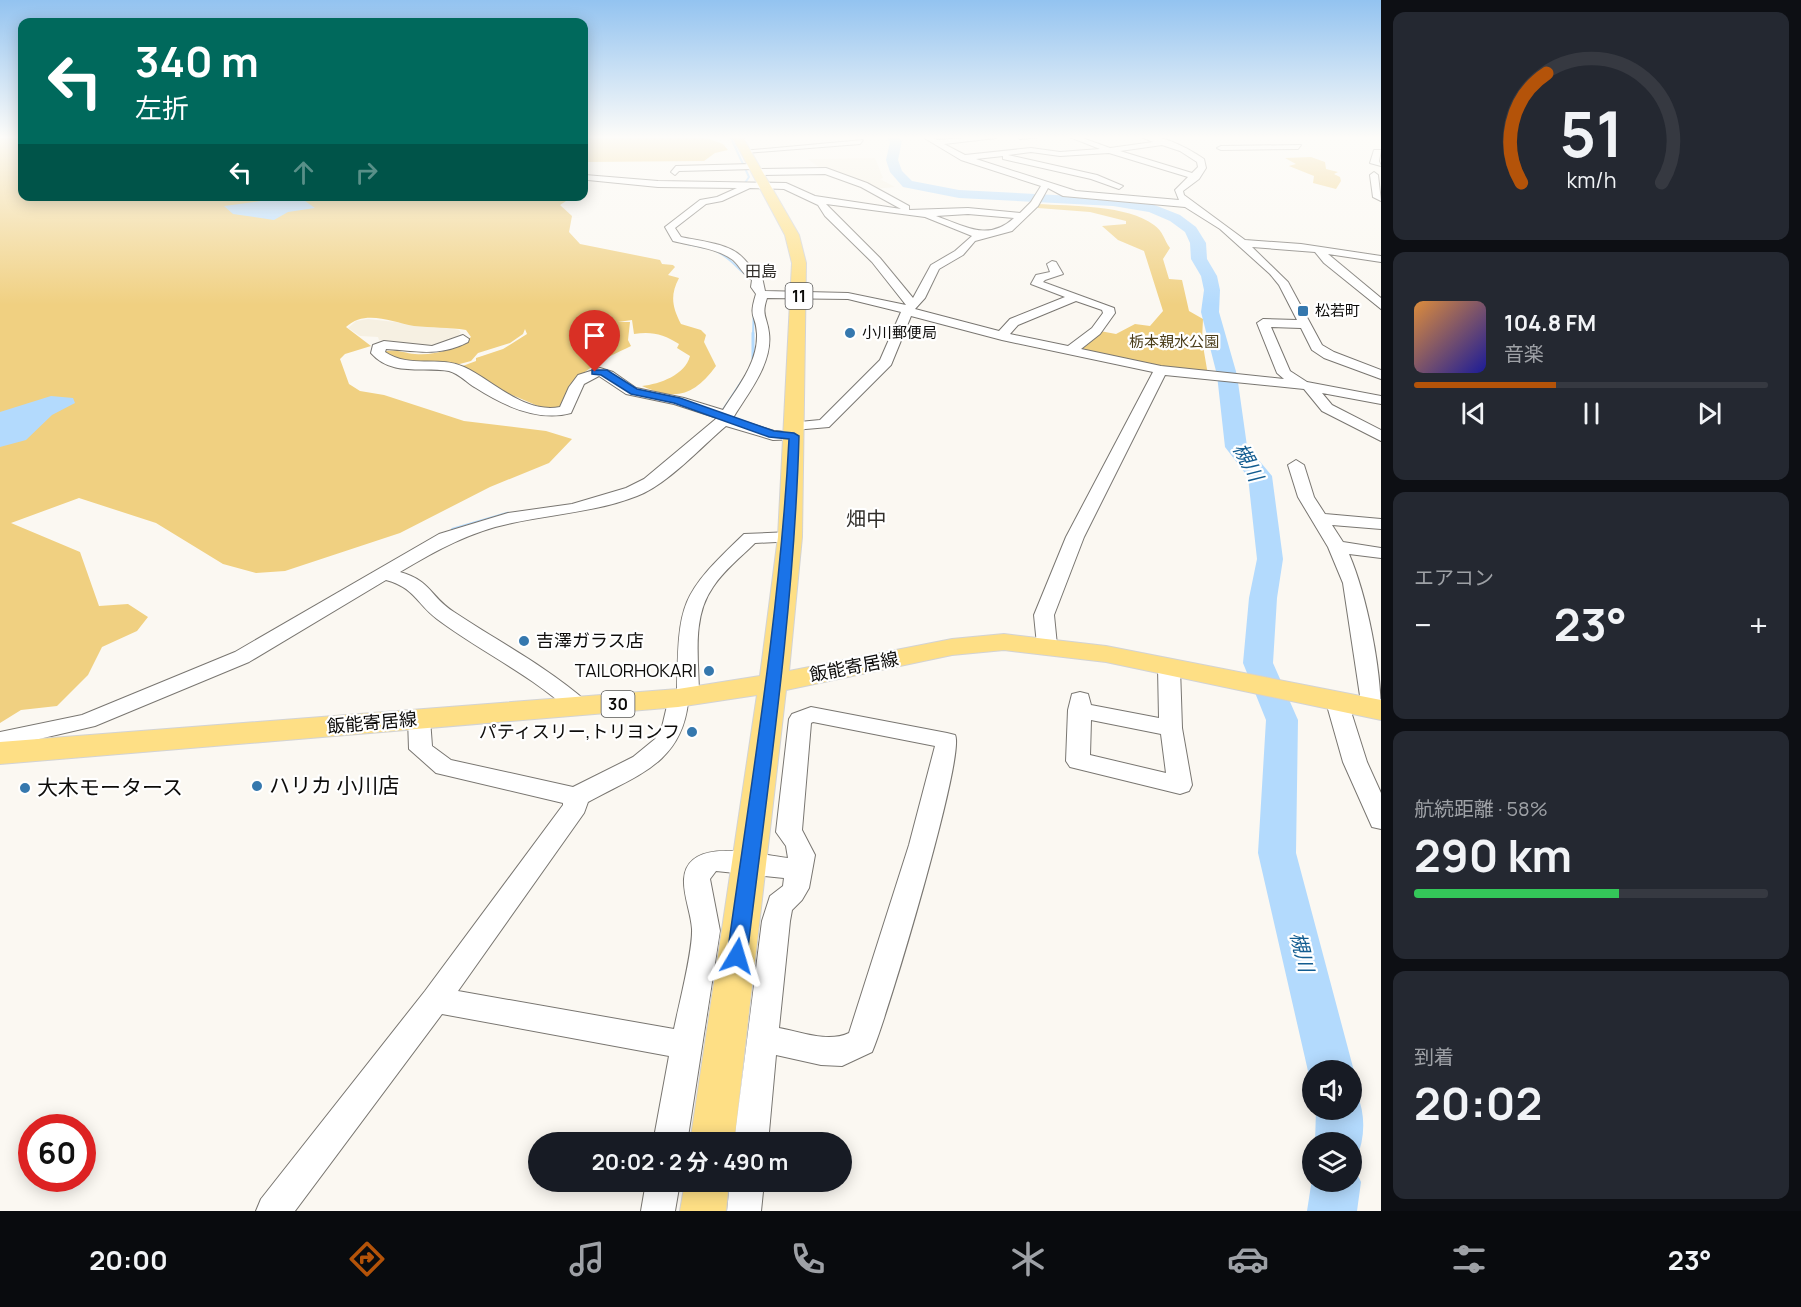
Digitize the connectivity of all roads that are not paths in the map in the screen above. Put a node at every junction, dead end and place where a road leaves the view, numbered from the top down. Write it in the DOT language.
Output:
graph roads {
  1 [pos="734,193"];
  2 [pos="769,193"];
  3 [pos="802,193"];
  4 [pos="854,193"];
  5 [pos="878,193"];
  6 [pos="1178,193"];
  7 [pos="1040,194"];
  8 [pos="818,199"];
  9 [pos="1187,204"];
  10 [pos="918,213"];
  11 [pos="1021,216"];
  12 [pos="969,236"];
  13 [pos="1242,243"];
  14 [pos="1319,250"];
  15 [pos="1381,259"];
  16 [pos="1052,264"];
  17 [pos="762,294"];
  18 [pos="799,294"];
  19 [pos="1074,298"];
  20 [pos="1381,305"];
  21 [pos="909,308"];
  22 [pos="1305,324"];
  23 [pos="1002,336"];
  24 [pos="463,339"];
  25 [pos="1070,351"];
  26 [pos="1161,370"];
  27 [pos="1381,375"];
  28 [pos="1306,386"];
  29 [pos="1381,400"];
  30 [pos="725,418"];
  31 [pos="794,431"];
  32 [pos="1381,436"];
  33 [pos="1296,465"];
  34 [pos="1321,519"];
  35 [pos="1381,524"];
  36 [pos="790,537"];
  37 [pos="1337,547"];
  38 [pos="1381,553"];
  39 [pos="383,574"];
  40 [pos="1047,645"];
  41 [pos="1169,668"];
  42 [pos="775,683"];
  43 [pos="683,697"];
  44 [pos="1327,700"];
  45 [pos="579,707"];
  46 [pos="1377,709"];
  47 [pos="419,719"];
  48 [pos="1171,728"];
  49 [pos="0,740"];
  50 [pos="0,753"];
  51 [pos="576,797"];
  52 [pos="1381,820"];
  53 [pos="749,863"];
  54 [pos="797,869"];
  55 [pos="435,1000"];
  56 [pos="762,1038"];
  57 [pos="687,1046"];
  58 [pos="672,1132"];
  59 [pos="713,1132"];
  60 [pos="752,1132"];
  61 [pos="661,1192"];
  62 [pos="705,1192"];
  63 [pos="746,1192"];
  64 [pos="273,1211"];
  65 [pos="658,1211"];
  66 [pos="703,1211"];
  67 [pos="744,1211"];
  1 -- 17 [label="street"];
  2 -- 18 [label="main road, 11"];
  3 -- 8 [label="street"];
  4 -- 8 [label="street"];
  5 -- 10 [label="street"];
  6 -- 9 [label="street"];
  7 -- 9 [label="street"];
  7 -- 11 [label="street"];
  8 -- 10 [label="street"];
  8 -- 21 [label="street"];
  9 -- 13 [label="street"];
  10 -- 11 [label="street"];
  10 -- 12 [label="street"];
  11 -- 12 [label="street"];
  12 -- 21 [label="street"];
  13 -- 14 [label="street"];
  13 -- 22 [label="street"];
  14 -- 15 [label="street"];
  14 -- 20 [label="street"];
  16 -- 19 [label="street"];
  17 -- 18 [label="street"];
  17 -- 30 [label="street"];
  18 -- 21 [label="street"];
  18 -- 31 [label="main road, 11"];
  19 -- 23 [label="street"];
  19 -- 25 [label="street"];
  21 -- 23 [label="street"];
  21 -- 31 [label="street"];
  22 -- 27 [label="street"];
  22 -- 28 [label="street"];
  23 -- 25 [label="street"];
  24 -- 30 [label="street"];
  25 -- 26 [label="street"];
  26 -- 28 [label="street"];
  26 -- 40 [label="street"];
  28 -- 29 [label="street"];
  28 -- 32 [label="street"];
  30 -- 31 [label="street"];
  30 -- 39 [label="street"];
  31 -- 36 [label="main road, 11"];
  33 -- 34 [label="street"];
  34 -- 35 [label="street"];
  34 -- 37 [label="street"];
  36 -- 42 [label="main road, 11"];
  36 -- 43 [label="street"];
  37 -- 38 [label="street"];
  37 -- 46 [label="street"];
  39 -- 45 [label="street"];
  39 -- 49 [label="street"];
  40 -- 41 [label="main road, 飯能寄居線 / 30"];
  40 -- 42 [label="main road, 飯能寄居線 / 30"];
  41 -- 44 [label="main road, 飯能寄居線 / 30"];
  41 -- 48 [label="street"];
  42 -- 43 [label="main road, 飯能寄居線 / 30"];
  42 -- 53 [label="main road, 11"];
  43 -- 45 [label="main road, 飯能寄居線 / 30"];
  43 -- 51 [label="street"];
  44 -- 46 [label="main road, 飯能寄居線 / 30"];
  44 -- 52 [label="street"];
  45 -- 47 [label="main road, 飯能寄居線 / 30"];
  47 -- 50 [label="main road, 飯能寄居線 / 30"];
  47 -- 51 [label="street"];
  48 -- 48 [label="street"];
  51 -- 55 [label="street"];
  53 -- 54 [label="street"];
  53 -- 57 [label="street"];
  53 -- 59 [label="main road, 11"];
  54 -- 56 [label="street"];
  54 -- 56 [label="street"];
  55 -- 57 [label="street"];
  55 -- 64 [label="street"];
  56 -- 60 [label="street"];
  57 -- 58 [label="street"];
  61 -- 65 [label="street"];
  62 -- 66 [label="main road"];
  63 -- 67 [label="street"];
}
